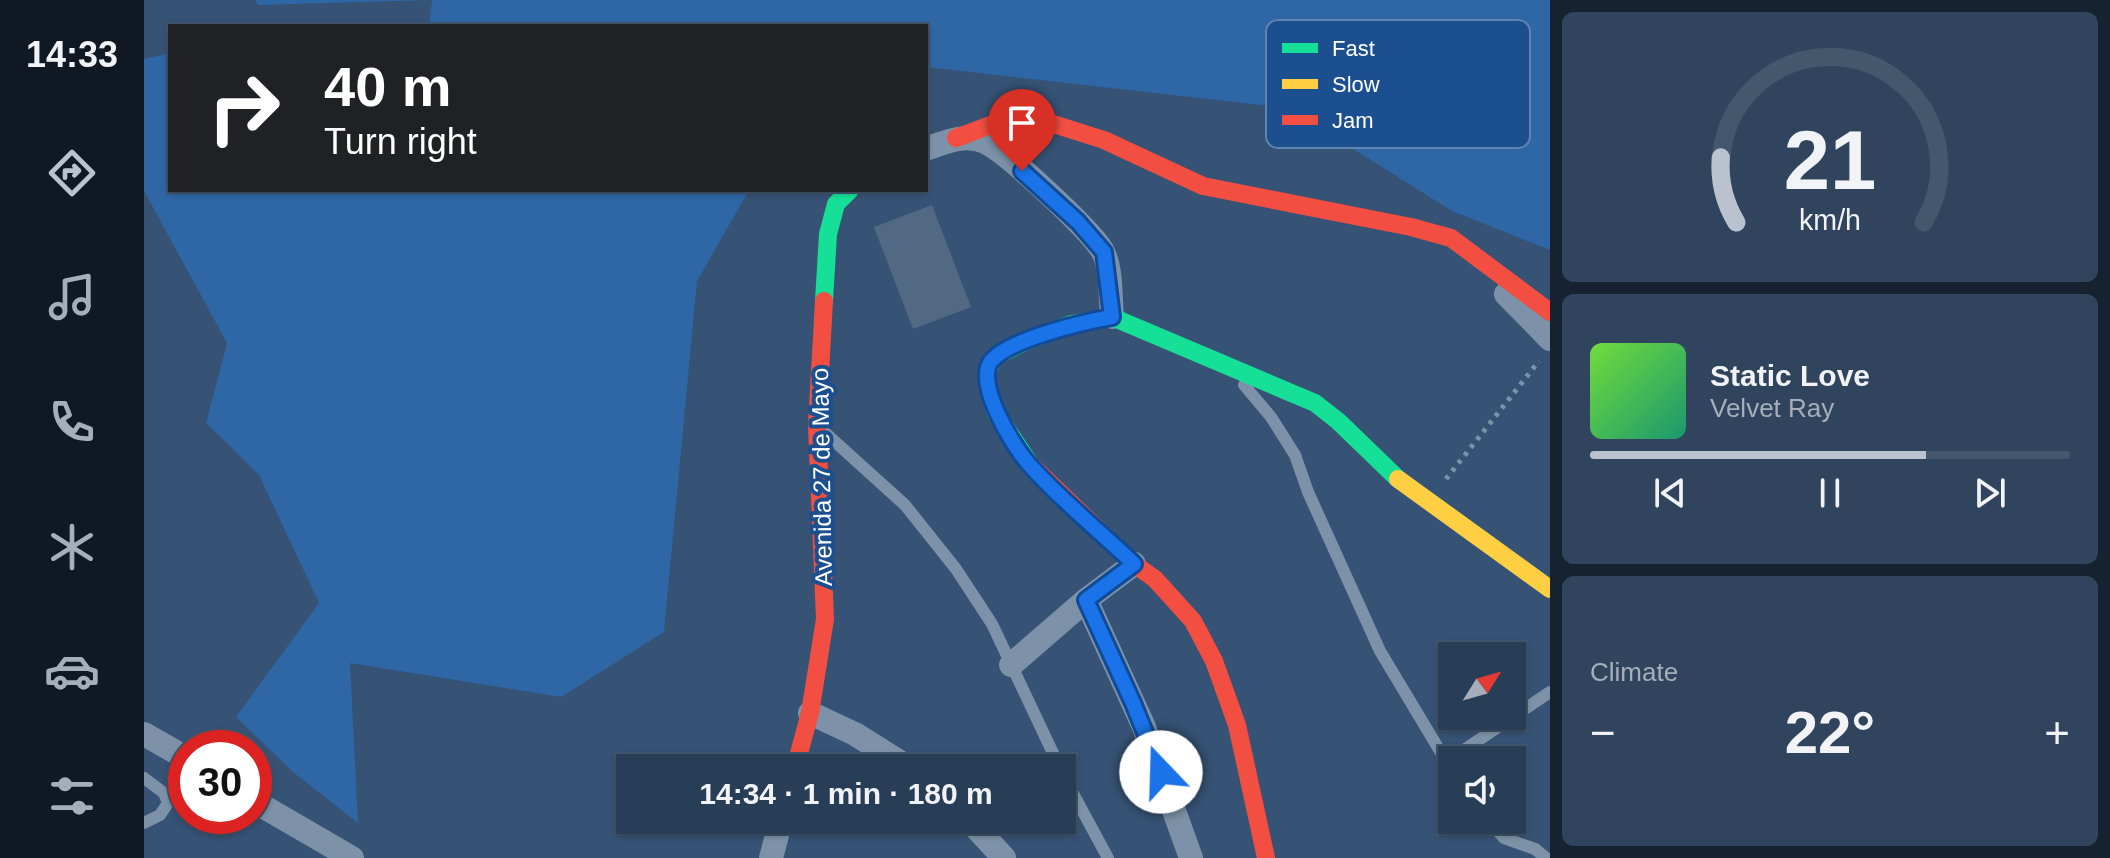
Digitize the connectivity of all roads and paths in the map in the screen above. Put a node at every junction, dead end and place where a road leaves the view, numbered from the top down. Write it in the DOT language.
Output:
graph roads {
  1 [pos="956,138"];
  2 [pos="928,148"];
  3 [pos="848,192"];
  4 [pos="1451,238"];
  5 [pos="1550,312"];
  6 [pos="1112,317"];
  7 [pos="1545,349"];
  8 [pos="1232,370"];
  9 [pos="817,425"];
  10 [pos="1427,502"];
  11 [pos="1134,564"];
  12 [pos="1550,589"];
  13 [pos="1086,600"];
  14 [pos="1011,665"];
  15 [pos="1550,692"];
  16 [pos="810,713"];
  17 [pos="144,734"];
  18 [pos="1476,746"];
  19 [pos="168,748"];
  20 [pos="1438,748"];
  21 [pos="799,754"];
  22 [pos="887,754"];
  23 [pos="1053,754"];
  24 [pos="144,778"];
  25 [pos="1076,798"];
  26 [pos="272,811"];
  27 [pos="144,823"];
  28 [pos="777,834"];
  29 [pos="982,834"];
  30 [pos="1500,834"];
  31 [pos="352,858"];
  32 [pos="771,858"];
  33 [pos="1004,858"];
  34 [pos="1108,858"];
  35 [pos="1191,858"];
  36 [pos="1266,858"];
  37 [pos="1546,858"];
  1 -- 2 [label="street"];
  1 -- 4 [label="street"];
  1 -- 6 [label="street"];
  3 -- 9 [label="street, Avenida 27 de Mayo"];
  4 -- 5 [label="street"];
  4 -- 7 [label="street"];
  6 -- 8 [label="street"];
  6 -- 11 [label="street"];
  7 -- 10 [label="path"];
  8 -- 10 [label="street"];
  8 -- 20 [label="lane"];
  9 -- 14 [label="lane"];
  9 -- 16 [label="street, Avenida 27 de Mayo"];
  10 -- 12 [label="street"];
  11 -- 13 [label="street"];
  11 -- 36 [label="street"];
  13 -- 14 [label="street"];
  13 -- 35 [label="street"];
  14 -- 23 [label="lane"];
  15 -- 18 [label="lane"];
  16 -- 21 [label="street, Avenida 27 de Mayo"];
  16 -- 22 [label="street"];
  17 -- 19 [label="street"];
  24 -- 27 [label="lane"];
  25 -- 34 [label="lane"];
  26 -- 31 [label="street"];
  28 -- 32 [label="street"];
  29 -- 33 [label="street"];
  30 -- 37 [label="lane"];
}
